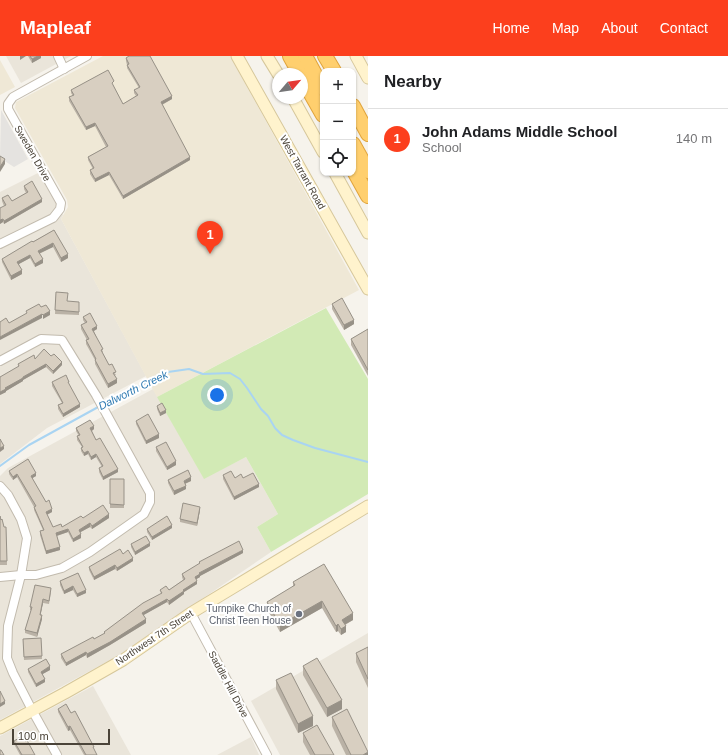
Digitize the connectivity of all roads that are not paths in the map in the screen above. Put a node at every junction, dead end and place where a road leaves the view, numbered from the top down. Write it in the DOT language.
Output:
graph roads {
  1 [pos="58,56"];
  2 [pos="87,56"];
  3 [pos="237,56"];
  4 [pos="267,56"];
  5 [pos="290,56"];
  6 [pos="305,56"];
  7 [pos="325,56"];
  8 [pos="356,56"];
  9 [pos="274,68"];
  10 [pos="297,68"];
  11 [pos="332,68"];
  12 [pos="64,69"];
  13 [pos="368,78"];
  14 [pos="320,84"];
  15 [pos="308,89"];
  16 [pos="296,104"];
  17 [pos="320,111"];
  18 [pos="356,112"];
  19 [pos="368,134"];
  20 [pos="320,147"];
  21 [pos="356,149"];
  22 [pos="368,171"];
  23 [pos="356,174"];
  24 [pos="337,176"];
  25 [pos="368,196"];
  26 [pos="368,233"];
  27 [pos="0,244"];
  28 [pos="368,289"];
  29 [pos="0,361"];
  30 [pos="0,486"];
  31 [pos="368,506"];
  32 [pos="21,575"];
  33 [pos="0,577"];
  34 [pos="191,613"];
  35 [pos="32,710"];
  36 [pos="0,728"];
  37 [pos="57,755"];
  38 [pos="267,755"];
  1 -- 12 [label="street"];
  2 -- 12 [label="street"];
  3 -- 28 [label="street, West Tarrant Road"];
  4 -- 9 [label="street"];
  5 -- 10 [label="highway"];
  6 -- 14 [label="highway"];
  7 -- 11 [label="highway"];
  8 -- 13 [label="street"];
  12 -- 27 [label="street, Sweden Drive"];
  15 -- 17 [label="highway"];
  16 -- 20 [label="street"];
  18 -- 19 [label="highway"];
  21 -- 22 [label="highway"];
  23 -- 25 [label="highway"];
  24 -- 26 [label="street"];
  29 -- 32 [label="street"];
  30 -- 32 [label="street"];
  31 -- 34 [label="street, Northwest 7th Street"];
  32 -- 33 [label="street"];
  32 -- 35 [label="street"];
  34 -- 35 [label="street, Northwest 7th Street"];
  34 -- 38 [label="street, Saddle Hill Drive"];
  35 -- 36 [label="street, Northwest 7th Street"];
  35 -- 37 [label="street"];
}
